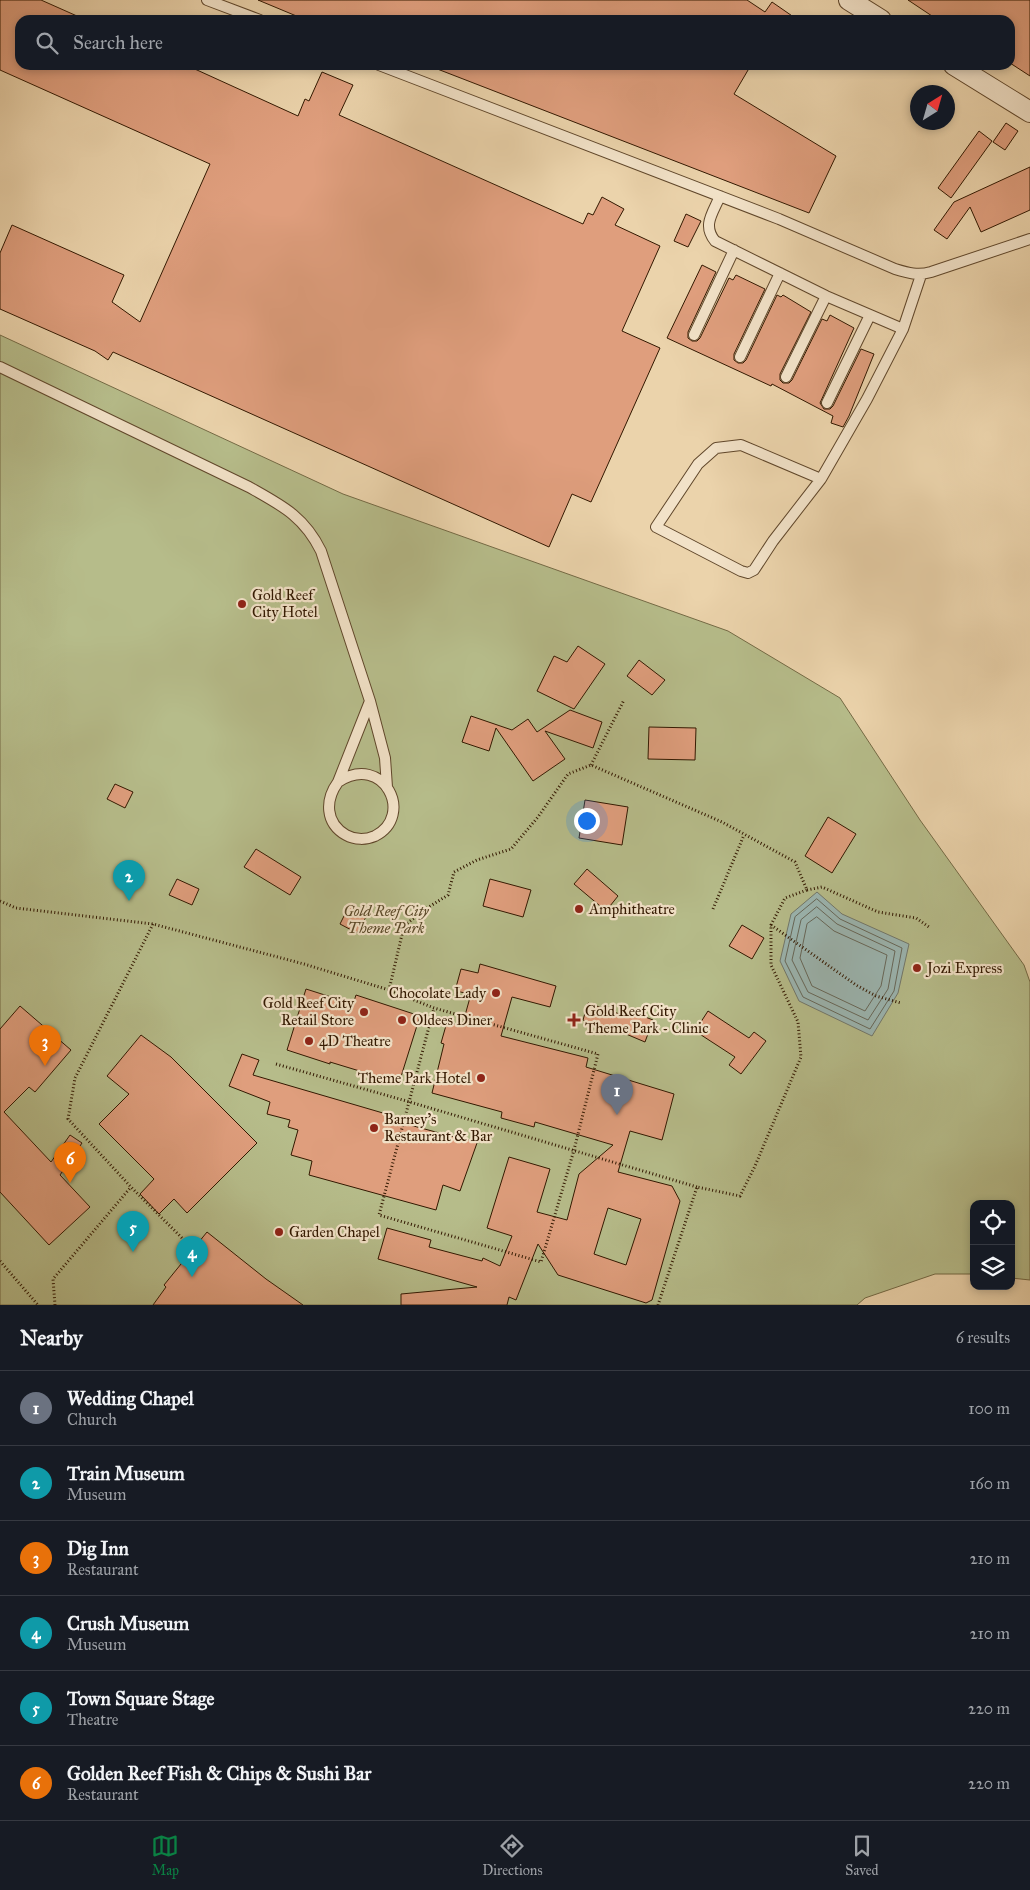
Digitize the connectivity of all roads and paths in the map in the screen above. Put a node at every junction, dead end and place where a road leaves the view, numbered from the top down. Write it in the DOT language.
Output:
graph roads {
  1 [pos="207,0"];
  2 [pos="849,0"];
  3 [pos="247,15"];
  4 [pos="873,15"];
  5 [pos="392,70"];
  6 [pos="962,70"];
  7 [pos="1030,112"];
  8 [pos="720,196"];
  9 [pos="1030,239"];
  10 [pos="734,250"];
  11 [pos="780,273"];
  12 [pos="921,275"];
  13 [pos="826,296"];
  14 [pos="870,315"];
  15 [pos="903,329"];
  16 [pos="694,335"];
  17 [pos="740,357"];
  18 [pos="0,367"];
  19 [pos="786,377"];
  20 [pos="827,403"];
  21 [pos="821,479"];
  22 [pos="624,700"];
  23 [pos="370,701"];
  24 [pos="591,765"];
  25 [pos="338,782"];
  26 [pos="387,787"];
  27 [pos="744,835"];
  28 [pos="807,890"];
  29 [pos="0,901"];
  30 [pos="713,909"];
  31 [pos="153,924"];
  32 [pos="771,924"];
  33 [pos="929,927"];
  34 [pos="388,990"];
  35 [pos="901,1003"];
  36 [pos="434,1008"];
  37 [pos="276,1064"];
  38 [pos="410,1102"];
  39 [pos="574,1150"];
  40 [pos="131,1187"];
  41 [pos="696,1187"];
  42 [pos="184,1240"];
  43 [pos="0,1261"];
  44 [pos="38,1305"];
  45 [pos="55,1305"];
  46 [pos="658,1305"];
  1 -- 3 [label="lane"];
  2 -- 4 [label="street"];
  5 -- 8 [label="lane"];
  6 -- 7 [label="street"];
  8 -- 10 [label="lane"];
  8 -- 12 [label="lane"];
  9 -- 12 [label="lane"];
  10 -- 11 [label="lane"];
  10 -- 16 [label="lane"];
  11 -- 13 [label="lane"];
  11 -- 17 [label="lane"];
  12 -- 15 [label="lane"];
  13 -- 14 [label="lane"];
  13 -- 19 [label="lane"];
  14 -- 15 [label="lane"];
  14 -- 20 [label="lane"];
  15 -- 21 [label="lane"];
  18 -- 23 [label="lane"];
  21 -- 21 [label="lane"];
  22 -- 24 [label="path"];
  23 -- 25 [label="lane"];
  23 -- 26 [label="lane"];
  24 -- 27 [label="path"];
  24 -- 34 [label="path"];
  25 -- 26 [label="lane"];
  25 -- 26 [label="lane"];
  27 -- 28 [label="path"];
  27 -- 30 [label="path"];
  28 -- 32 [label="path"];
  28 -- 33 [label="path"];
  29 -- 31 [label="path"];
  31 -- 34 [label="path"];
  31 -- 40 [label="path"];
  32 -- 35 [label="path"];
  32 -- 41 [label="path"];
  34 -- 36 [label="path"];
  36 -- 38 [label="path"];
  36 -- 39 [label="path"];
  37 -- 38 [label="path"];
  38 -- 39 [label="path"];
  38 -- 39 [label="path"];
  39 -- 41 [label="path"];
  40 -- 42 [label="path"];
  40 -- 45 [label="path"];
  41 -- 46 [label="path"];
  43 -- 44 [label="path"];
}
